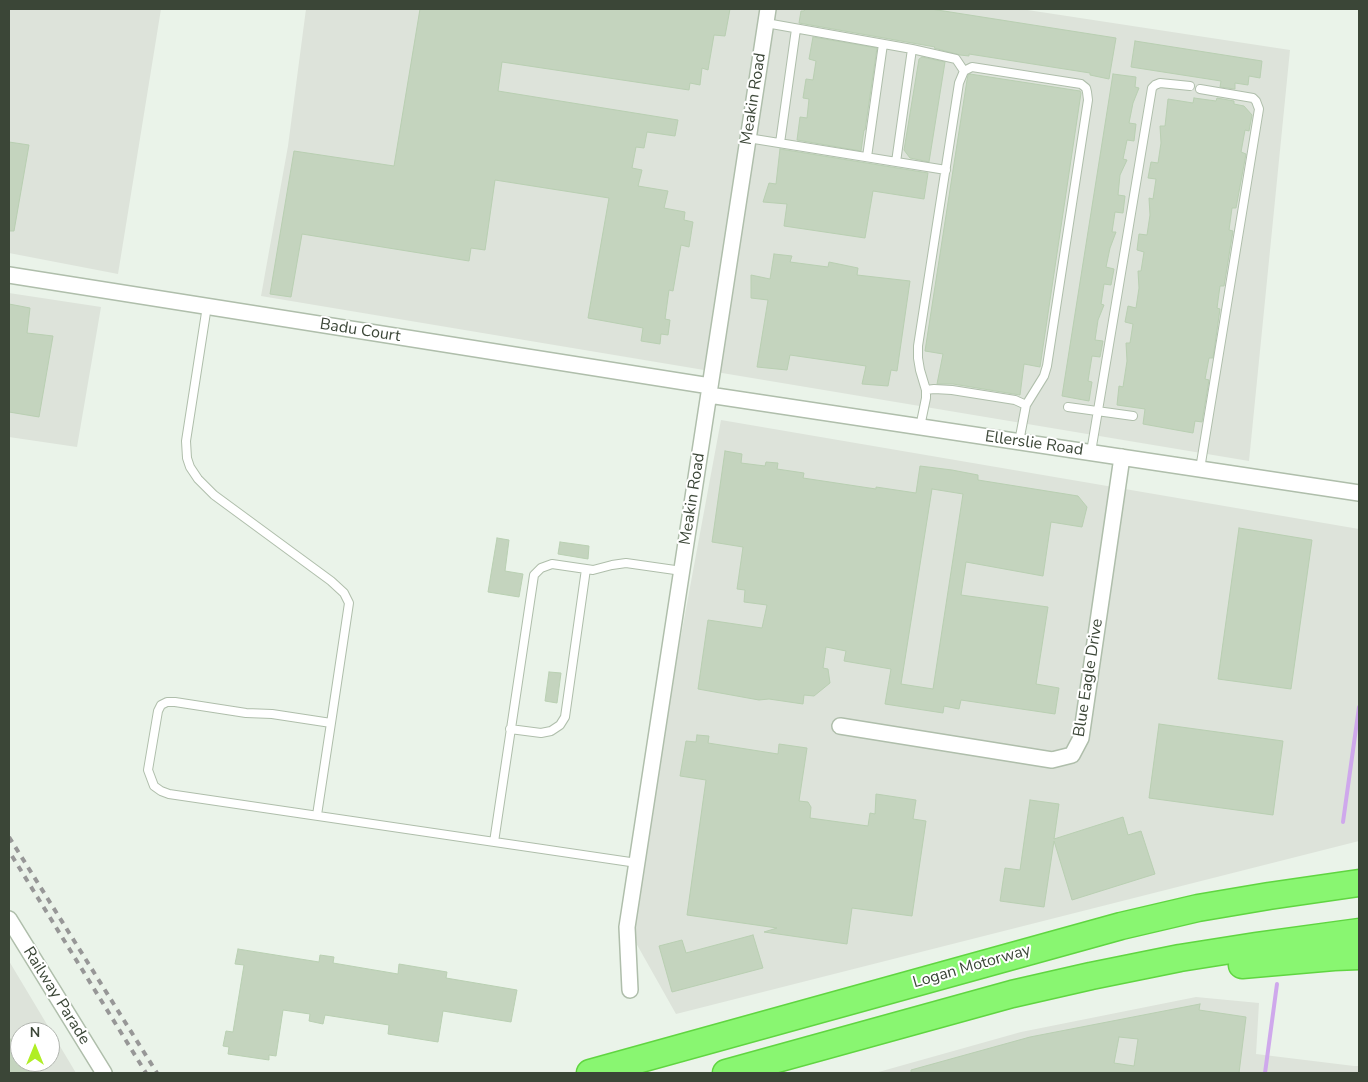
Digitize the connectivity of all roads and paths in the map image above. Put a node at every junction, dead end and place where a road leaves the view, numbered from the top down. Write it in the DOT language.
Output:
graph roads {
  1 [pos="767,16"];
  2 [pos="796,29"];
  3 [pos="884,44"];
  4 [pos="912,49"];
  5 [pos="964,71"];
  6 [pos="1190,86"];
  7 [pos="1200,89"];
  8 [pos="748,138"];
  9 [pos="780,143"];
  10 [pos="868,157"];
  11 [pos="896,162"];
  12 [pos="946,170"];
  13 [pos="9,275"];
  14 [pos="207,306"];
  15 [pos="926,390"];
  16 [pos="710,391"];
  17 [pos="1026,406"];
  18 [pos="1068,407"];
  19 [pos="1098,411"];
  20 [pos="1132,416"];
  21 [pos="920,427"];
  22 [pos="1019,442"];
  23 [pos="1091,452"];
  24 [pos="1122,457"];
  25 [pos="1200,469"];
  26 [pos="1359,493"];
  27 [pos="586,569"];
  28 [pos="682,571"];
  29 [pos="331,723"];
  30 [pos="840,726"];
  31 [pos="510,729"];
  32 [pos="317,815"];
  33 [pos="494,842"];
  34 [pos="637,863"];
  35 [pos="1359,883"];
  36 [pos="9,919"];
  37 [pos="1359,932"];
  38 [pos="1359,956"];
  39 [pos="630,990"];
  40 [pos="936,1015"];
  41 [pos="104,1073"];
  42 [pos="590,1073"];
  43 [pos="726,1073"];
  1 -- 2 [label="lane"];
  1 -- 8 [label="street, Meakin Road"];
  2 -- 3 [label="lane"];
  2 -- 9 [label="lane"];
  3 -- 4 [label="lane"];
  3 -- 10 [label="lane"];
  4 -- 5 [label="lane"];
  4 -- 11 [label="lane"];
  5 -- 12 [label="lane"];
  5 -- 17 [label="lane"];
  6 -- 19 [label="lane"];
  7 -- 25 [label="lane"];
  8 -- 9 [label="lane"];
  8 -- 16 [label="street, Meakin Road"];
  9 -- 10 [label="lane"];
  10 -- 11 [label="lane"];
  11 -- 12 [label="lane"];
  12 -- 15 [label="lane"];
  13 -- 14 [label="street, Badu Court"];
  14 -- 16 [label="street, Badu Court"];
  14 -- 29 [label="lane"];
  15 -- 17 [label="lane"];
  15 -- 21 [label="lane"];
  16 -- 21 [label="street, Ellerslie Road"];
  16 -- 28 [label="street, Meakin Road"];
  17 -- 22 [label="lane"];
  18 -- 19 [label="lane"];
  19 -- 20 [label="lane"];
  19 -- 23 [label="lane"];
  21 -- 22 [label="street, Ellerslie Road"];
  22 -- 23 [label="street, Ellerslie Road"];
  23 -- 24 [label="street, Ellerslie Road"];
  24 -- 25 [label="street, Ellerslie Road"];
  24 -- 30 [label="street, Blue Eagle Drive"];
  25 -- 26 [label="street, Ellerslie Road"];
  27 -- 28 [label="lane"];
  27 -- 31 [label="lane"];
  27 -- 31 [label="lane"];
  28 -- 34 [label="street, Meakin Road"];
  29 -- 32 [label="lane"];
  29 -- 32 [label="lane"];
  31 -- 33 [label="lane"];
  32 -- 33 [label="lane"];
  33 -- 34 [label="lane"];
  34 -- 39 [label="street, Meakin Road"];
  35 -- 42 [label="highway, Logan Motorway"];
  36 -- 41 [label="street, Railway Parade"];
  37 -- 40 [label="highway"];
  38 -- 40 [label="highway"];
  40 -- 43 [label="highway"];
}
